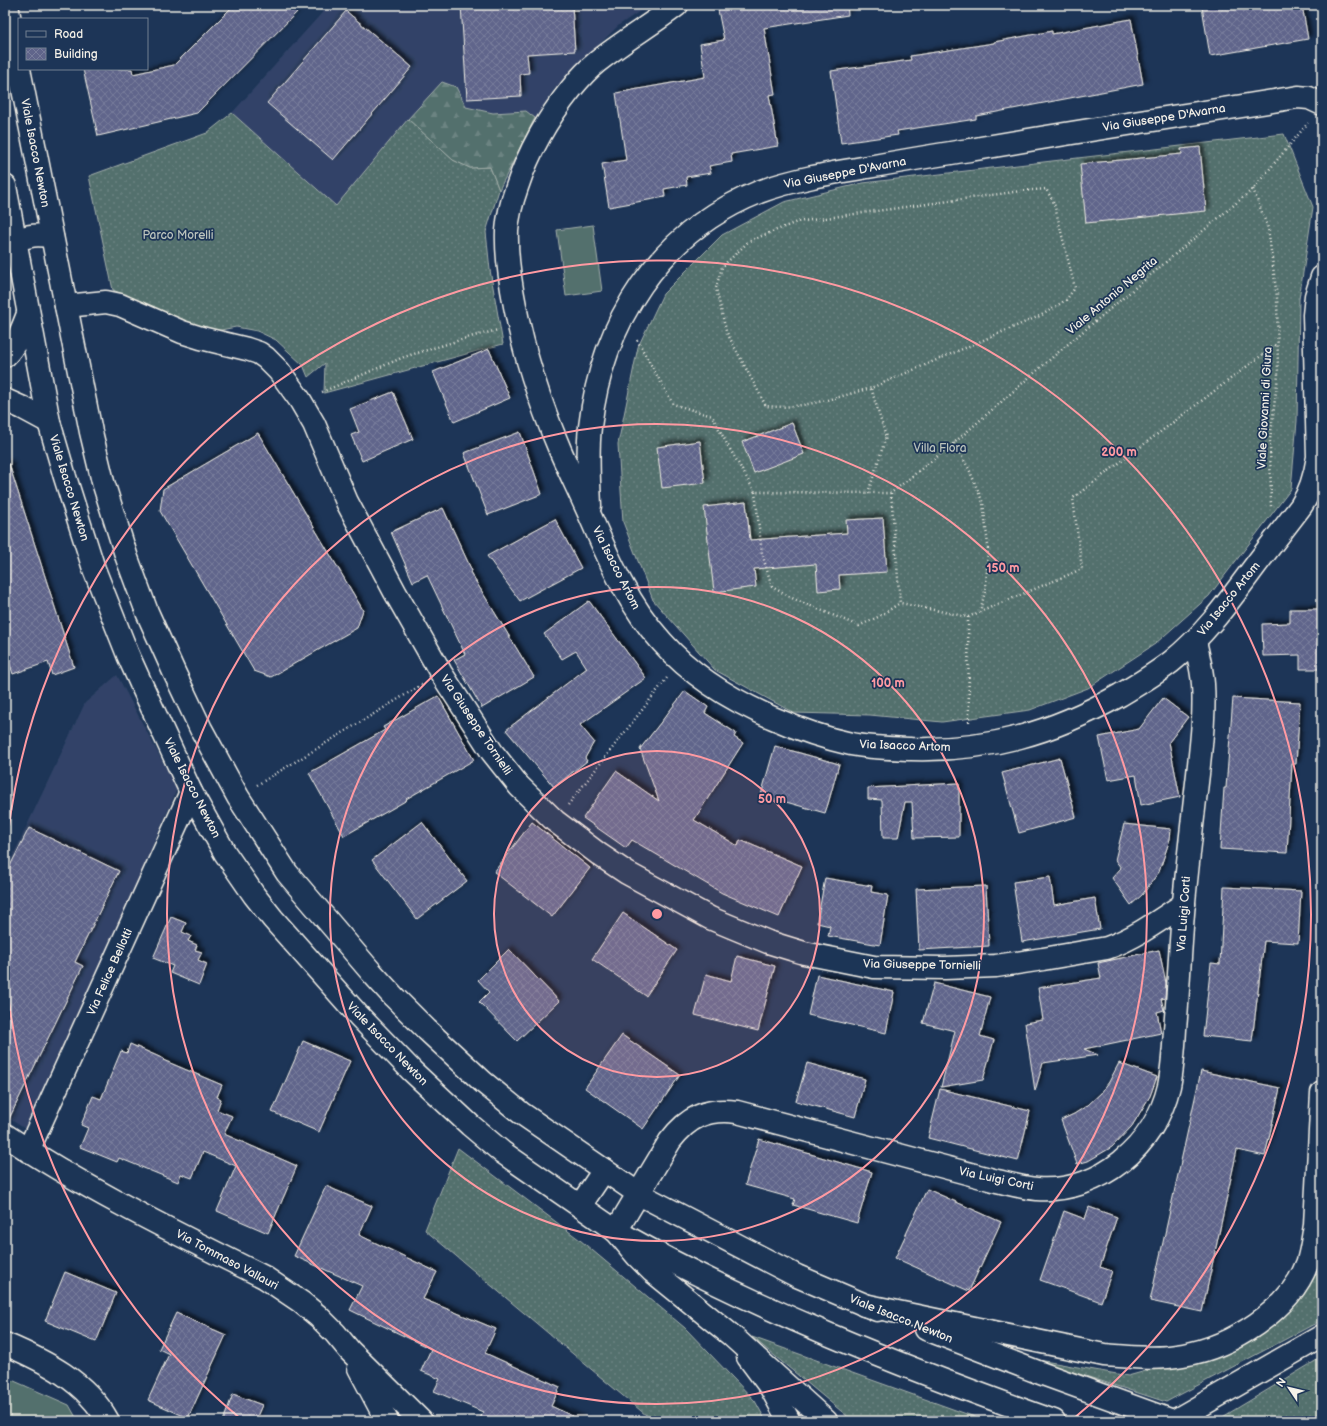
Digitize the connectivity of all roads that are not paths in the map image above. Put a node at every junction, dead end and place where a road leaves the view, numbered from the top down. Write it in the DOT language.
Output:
graph roads {
  1 [pos="7,5"];
  2 [pos="677,5"];
  3 [pos="18,63"];
  4 [pos="19,70"];
  5 [pos="1322,104"];
  6 [pos="5,186"];
  7 [pos="52,238"];
  8 [pos="16,241"];
  9 [pos="1322,277"];
  10 [pos="66,306"];
  11 [pos="28,314"];
  12 [pos="5,356"];
  13 [pos="5,400"];
  14 [pos="49,422"];
  15 [pos="591,519"];
  16 [pos="1195,641"];
  17 [pos="191,792"];
  18 [pos="1184,904"];
  19 [pos="1322,1093"];
  20 [pos="5,1135"];
  21 [pos="28,1151"];
  22 [pos="604,1170"];
  23 [pos="639,1194"];
  24 [pos="580,1206"];
  25 [pos="616,1231"];
  26 [pos="864,1305"];
  27 [pos="731,1336"];
  28 [pos="1322,1336"];
  29 [pos="5,1344"];
  30 [pos="350,1351"];
  31 [pos="108,1421"];
  32 [pos="387,1421"];
  33 [pos="421,1421"];
  34 [pos="789,1421"];
  35 [pos="826,1421"];
  36 [pos="1054,1421"];
  37 [pos="1174,1421"];
  1 -- 3 [label="main road, Viale Isacco Newton"];
  2 -- 15 [label="main road, Via Isacco Artom"];
  4 -- 7 [label="main road, Viale Isacco Newton"];
  5 -- 15 [label="main road, Via Giuseppe D'Avarna"];
  6 -- 8 [label="main road, Viale Isacco Newton"];
  7 -- 8 [label="main road"];
  7 -- 10 [label="main road, Viale Isacco Newton"];
  8 -- 11 [label="main road, Viale Isacco Newton"];
  9 -- 16 [label="main road, Via Isacco Artom"];
  10 -- 18 [label="main road, Via Giuseppe Tornielli"];
  10 -- 22 [label="main road, Viale Isacco Newton"];
  11 -- 12 [label="main road"];
  11 -- 14 [label="main road, Viale Isacco Newton"];
  13 -- 14 [label="main road"];
  14 -- 17 [label="main road, Viale Isacco Newton"];
  15 -- 16 [label="main road, Via Isacco Artom"];
  16 -- 18 [label="main road, Via Luigi Corti"];
  17 -- 21 [label="main road, Via Felice Bellotti"];
  17 -- 24 [label="main road, Viale Isacco Newton"];
  18 -- 23 [label="main road, Via Luigi Corti"];
  19 -- 26 [label="main road"];
  20 -- 21 [label="main road, Via Tommaso Vallauri"];
  21 -- 30 [label="main road, Via Tommaso Vallauri"];
  22 -- 23 [label="main road, Viale Isacco Newton"];
  22 -- 24 [label="main road"];
  23 -- 25 [label="main road"];
  23 -- 26 [label="main road, Viale Isacco Newton"];
  24 -- 25 [label="main road, Viale Isacco Newton"];
  25 -- 27 [label="main road"];
  25 -- 36 [label="main road, Viale Isacco Newton"];
  26 -- 37 [label="main road, Viale Isacco Newton"];
  27 -- 34 [label="main road"];
  27 -- 35 [label="main road"];
  28 -- 37 [label="main road"];
  29 -- 31 [label="main road"];
  30 -- 32 [label="main road"];
  30 -- 33 [label="main road, Via Tommaso Vallauri"];
}
